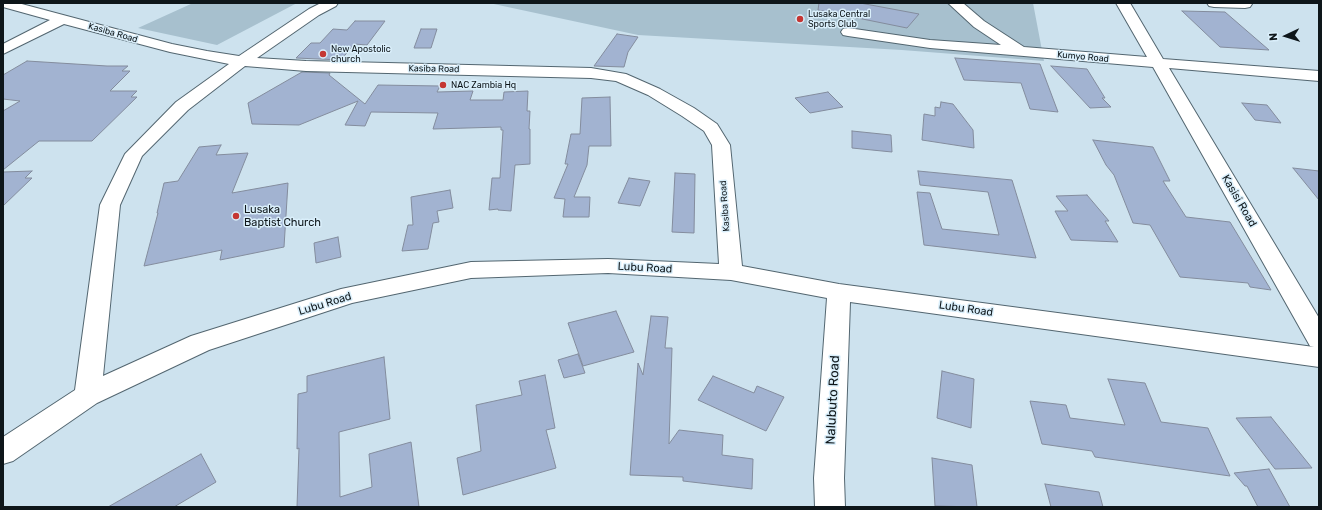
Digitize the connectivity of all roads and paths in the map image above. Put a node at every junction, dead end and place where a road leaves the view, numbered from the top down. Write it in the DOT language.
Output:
graph roads {
  1 [pos="331,3"];
  2 [pos="955,3"];
  3 [pos="1123,3"];
  4 [pos="1214,3"];
  5 [pos="1244,3"];
  6 [pos="3,4"];
  7 [pos="63,19"];
  8 [pos="848,32"];
  9 [pos="3,50"];
  10 [pos="1020,51"];
  11 [pos="242,61"];
  12 [pos="1158,63"];
  13 [pos="1319,76"];
  14 [pos="730,272"];
  15 [pos="839,292"];
  16 [pos="1319,339"];
  17 [pos="1319,357"];
  18 [pos="88,395"];
  19 [pos="3,452"];
  20 [pos="830,507"];
  1 -- 11 [label="street"];
  2 -- 10 [label="street"];
  3 -- 12 [label="street, Kasisi Road"];
  4 -- 5 [label="street"];
  6 -- 7 [label="street, Kasiba Road"];
  7 -- 9 [label="street"];
  7 -- 11 [label="street, Kasiba Road"];
  8 -- 10 [label="street, Kumyo Road"];
  10 -- 12 [label="street, Kumyo Road"];
  11 -- 14 [label="street, Kasiba Road"];
  11 -- 18 [label="street"];
  12 -- 13 [label="street, Kumyo Road"];
  12 -- 16 [label="street, Kasisi Road"];
  14 -- 15 [label="street, Lubu Road"];
  14 -- 18 [label="street, Lubu Road"];
  15 -- 17 [label="street, Lubu Road"];
  15 -- 20 [label="street, Nalubuto Road"];
  18 -- 19 [label="street, Lubu Road"];
}
